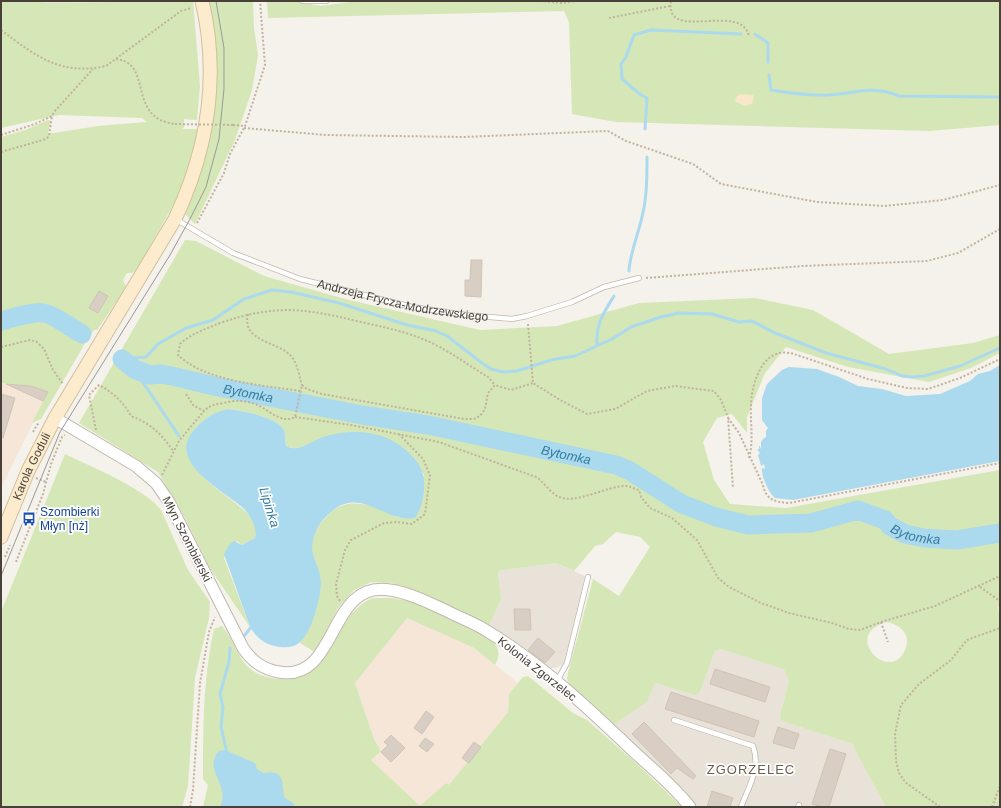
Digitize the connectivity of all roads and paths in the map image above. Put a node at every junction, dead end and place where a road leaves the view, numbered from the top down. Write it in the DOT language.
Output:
graph roads {
  1 [pos="260,1"];
  2 [pos="303,1"];
  3 [pos="326,1"];
  4 [pos="540,1"];
  5 [pos="575,1"];
  6 [pos="671,1"];
  7 [pos="563,2"];
  8 [pos="203,3"];
  9 [pos="670,6"];
  10 [pos="609,18"];
  11 [pos="1,30"];
  12 [pos="749,37"];
  13 [pos="115,58"];
  14 [pos="93,69"];
  15 [pos="52,116"];
  16 [pos="244,127"];
  17 [pos="1,135"];
  18 [pos="1,152"];
  19 [pos="1000,185"];
  20 [pos="175,219"];
  21 [pos="1000,229"];
  22 [pos="193,230"];
  23 [pos="639,278"];
  24 [pos="248,314"];
  25 [pos="527,316"];
  26 [pos="1,347"];
  27 [pos="1000,359"];
  28 [pos="533,383"];
  29 [pos="63,384"];
  30 [pos="302,385"];
  31 [pos="494,385"];
  32 [pos="300,391"];
  33 [pos="186,394"];
  34 [pos="204,411"];
  35 [pos="295,417"];
  36 [pos="728,417"];
  37 [pos="55,418"];
  38 [pos="71,427"];
  39 [pos="398,433"];
  40 [pos="99,443"];
  41 [pos="174,452"];
  42 [pos="749,458"];
  43 [pos="1000,463"];
  44 [pos="46,482"];
  45 [pos="156,482"];
  46 [pos="35,483"];
  47 [pos="733,488"];
  48 [pos="1,537"];
  49 [pos="16,562"];
  50 [pos="1000,576"];
  51 [pos="588,577"];
  52 [pos="979,587"];
  53 [pos="1000,601"];
  54 [pos="346,608"];
  55 [pos="223,609"];
  56 [pos="881,622"];
  57 [pos="1000,628"];
  58 [pos="888,642"];
  59 [pos="296,672"];
  60 [pos="556,682"];
  61 [pos="674,720"];
  62 [pos="1000,786"];
  63 [pos="190,807"];
  64 [pos="690,807"];
  65 [pos="741,807"];
  66 [pos="940,807"];
  67 [pos="992,807"];
  1 -- 16 [label="path"];
  2 -- 3 [label="lane"];
  4 -- 7 [label="path"];
  5 -- 7 [label="path"];
  6 -- 9 [label="path"];
  8 -- 13 [label="path"];
  8 -- 20 [label="main road"];
  9 -- 10 [label="path"];
  9 -- 12 [label="path"];
  11 -- 14 [label="path"];
  13 -- 14 [label="path"];
  13 -- 16 [label="path, bridge"];
  14 -- 15 [label="path"];
  15 -- 17 [label="path"];
  15 -- 18 [label="path"];
  16 -- 19 [label="path"];
  16 -- 22 [label="path"];
  20 -- 22 [label="lane, Andrzeja Frycza-Modrzewskiego"];
  20 -- 37 [label="main road"];
  21 -- 23 [label="path"];
  22 -- 25 [label="lane, Andrzeja Frycza-Modrzewskiego"];
  23 -- 25 [label="lane, Andrzeja Frycza-Modrzewskiego"];
  24 -- 30 [label="path"];
  24 -- 31 [label="path"];
  24 -- 32 [label="path"];
  25 -- 28 [label="path"];
  26 -- 29 [label="path"];
  27 -- 42 [label="path"];
  28 -- 31 [label="path"];
  28 -- 36 [label="path"];
  30 -- 31 [label="path"];
  30 -- 32 [label="path"];
  32 -- 35 [label="path"];
  33 -- 34 [label="path"];
  34 -- 35 [label="path"];
  34 -- 41 [label="path"];
  35 -- 39 [label="path"];
  36 -- 42 [label="path"];
  36 -- 47 [label="path"];
  37 -- 38 [label="street, Młyn Szombierski"];
  37 -- 48 [label="main road, Karola Goduli"];
  38 -- 40 [label="street, Młyn Szombierski"];
  38 -- 44 [label="path"];
  39 -- 54 [label="path"];
  39 -- 56 [label="path"];
  40 -- 41 [label="path"];
  40 -- 45 [label="street, Młyn Szombierski"];
  41 -- 45 [label="path"];
  42 -- 43 [label="path"];
  44 -- 46 [label="path"];
  44 -- 49 [label="path"];
  45 -- 55 [label="street, Młyn Szombierski"];
  50 -- 52 [label="path"];
  51 -- 60 [label="lane"];
  52 -- 53 [label="path"];
  52 -- 56 [label="path"];
  54 -- 59 [label="street, Kolonia Zgorzelec"];
  54 -- 60 [label="street, Kolonia Zgorzelec"];
  55 -- 59 [label="street, Młyn Szombierski"];
  55 -- 63 [label="path"];
  56 -- 58 [label="path"];
  57 -- 66 [label="path"];
  60 -- 64 [label="street, Kolonia Zgorzelec"];
  61 -- 65 [label="lane"];
  62 -- 67 [label="path"];
}
